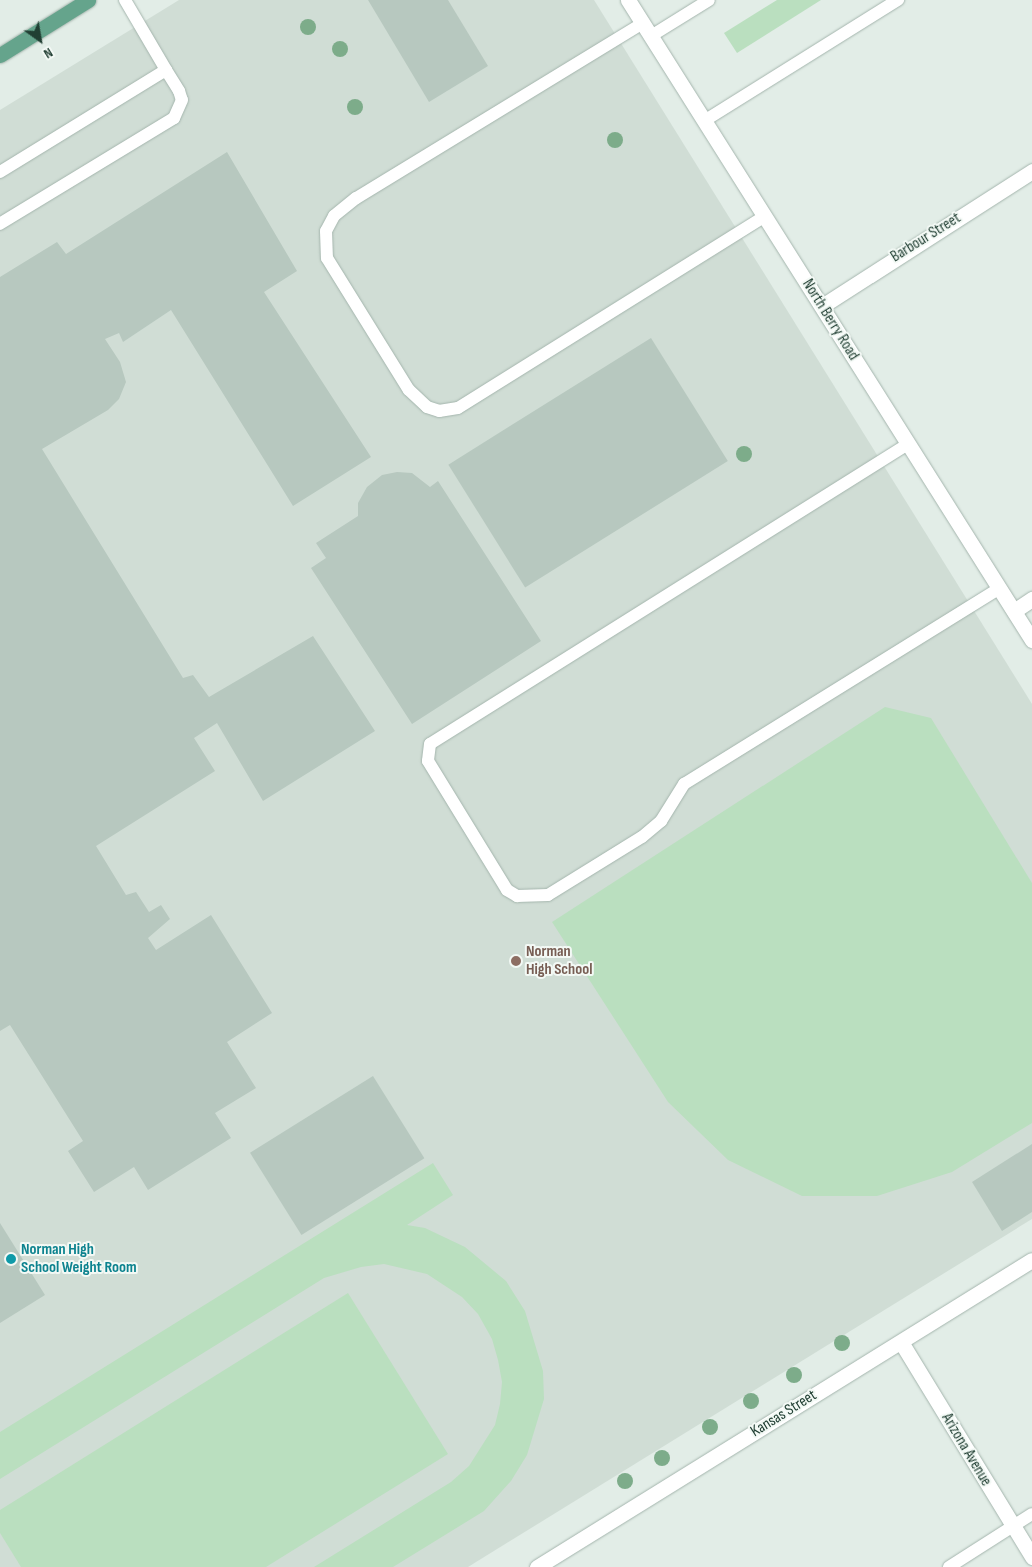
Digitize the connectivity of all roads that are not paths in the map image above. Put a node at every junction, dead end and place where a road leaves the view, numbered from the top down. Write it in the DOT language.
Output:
graph roads {
  1 [pos="88,0"];
  2 [pos="125,0"];
  3 [pos="628,0"];
  4 [pos="709,0"];
  5 [pos="898,0"];
  6 [pos="647,30"];
  7 [pos="0,55"];
  8 [pos="166,70"];
  9 [pos="704,120"];
  10 [pos="0,172"];
  11 [pos="1032,172"];
  12 [pos="765,216"];
  13 [pos="0,224"];
  14 [pos="822,306"];
  15 [pos="908,444"];
  16 [pos="1000,588"];
  17 [pos="1032,599"];
  18 [pos="1014,611"];
  19 [pos="1032,640"];
  20 [pos="1032,1260"];
  21 [pos="901,1342"];
  22 [pos="1032,1514"];
  23 [pos="1013,1526"];
  24 [pos="1032,1557"];
  25 [pos="537,1567"];
  26 [pos="949,1567"];
  1 -- 7 [label="main road"];
  2 -- 8 [label="lane"];
  3 -- 6 [label="street, North Berry Road"];
  4 -- 6 [label="lane"];
  5 -- 9 [label="lane"];
  6 -- 9 [label="street, North Berry Road"];
  6 -- 12 [label="lane"];
  8 -- 10 [label="lane"];
  8 -- 13 [label="lane"];
  9 -- 12 [label="street, North Berry Road"];
  11 -- 14 [label="street, Barbour Street"];
  12 -- 14 [label="street, North Berry Road"];
  14 -- 15 [label="street, North Berry Road"];
  15 -- 16 [label="street, North Berry Road"];
  15 -- 16 [label="lane"];
  16 -- 18 [label="street, North Berry Road"];
  17 -- 18 [label="street"];
  18 -- 19 [label="street, North Berry Road"];
  20 -- 21 [label="street, Kansas Street"];
  21 -- 23 [label="street, Arizona Avenue"];
  21 -- 25 [label="street, Kansas Street"];
  22 -- 23 [label="lane"];
  23 -- 24 [label="street, Arizona Avenue"];
  23 -- 26 [label="lane"];
}
